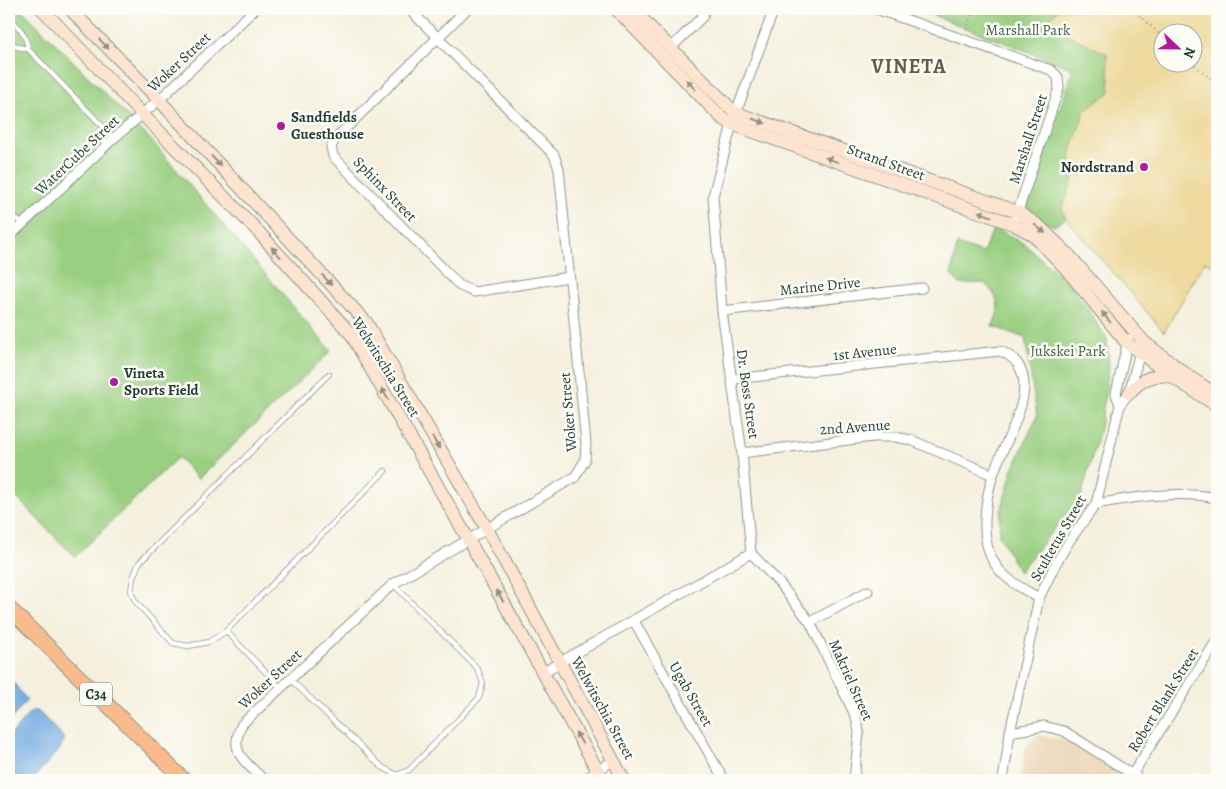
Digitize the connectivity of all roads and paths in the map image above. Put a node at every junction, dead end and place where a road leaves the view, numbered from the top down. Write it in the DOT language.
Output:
graph roads {
  1 [pos="42,9"];
  2 [pos="70,9"];
  3 [pos="256,9"];
  4 [pos="409,9"];
  5 [pos="467,9"];
  6 [pos="616,9"];
  7 [pos="632,9"];
  8 [pos="704,9"];
  9 [pos="774,9"];
  10 [pos="876,9"];
  11 [pos="974,9"];
  12 [pos="1132,9"];
  13 [pos="9,17"];
  14 [pos="1154,29"];
  15 [pos="438,38"];
  16 [pos="963,39"];
  17 [pos="9,41"];
  18 [pos="671,48"];
  19 [pos="28,49"];
  20 [pos="1203,72"];
  21 [pos="1217,84"];
  22 [pos="159,100"];
  23 [pos="142,114"];
  24 [pos="734,119"];
  25 [pos="114,138"];
  26 [pos="9,211"];
  27 [pos="1016,218"];
  28 [pos="22,224"];
  29 [pos="9,237"];
  30 [pos="569,277"];
  31 [pos="922,288"];
  32 [pos="722,311"];
  33 [pos="1133,330"];
  34 [pos="1126,342"];
  35 [pos="1141,347"];
  36 [pos="1000,351"];
  37 [pos="329,374"];
  38 [pos="1171,376"];
  39 [pos="732,379"];
  40 [pos="1129,393"];
  41 [pos="1217,395"];
  42 [pos="1120,405"];
  43 [pos="1217,406"];
  44 [pos="742,453"];
  45 [pos="385,471"];
  46 [pos="993,475"];
  47 [pos="1217,498"];
  48 [pos="1096,504"];
  49 [pos="487,529"];
  50 [pos="468,539"];
  51 [pos="751,553"];
  52 [pos="394,584"];
  53 [pos="868,592"];
  54 [pos="1039,598"];
  55 [pos="9,608"];
  56 [pos="634,621"];
  57 [pos="810,622"];
  58 [pos="226,631"];
  59 [pos="1217,640"];
  60 [pos="1214,651"];
  61 [pos="559,663"];
  62 [pos="543,672"];
  63 [pos="290,679"];
  64 [pos="281,688"];
  65 [pos="1010,732"];
  66 [pos="612,761"];
  67 [pos="1132,774"];
  68 [pos="600,776"];
  69 [pos="184,780"];
  70 [pos="264,780"];
  71 [pos="584,780"];
  72 [pos="624,780"];
  73 [pos="724,780"];
  74 [pos="854,780"];
  75 [pos="1003,780"];
  76 [pos="1141,780"];
  1 -- 23 [label="street, Welwitschia Street"];
  2 -- 22 [label="street, Welwitschia Street, one-way"];
  3 -- 22 [label="street, Woker Street"];
  4 -- 15 [label="street, Woker Street"];
  5 -- 15 [label="street, Sphinx Street"];
  24 -- 6 [label="street, Strand Street, one-way"];
  7 -- 18 [label="street, Strand Street"];
  8 -- 18 [label="street"];
  9 -- 24 [label="street, Dr. Boss Street"];
  10 -- 16 [label="street, Marshall Street"];
  11 -- 16 [label="path"];
  12 -- 14 [label="path"];
  13 -- 19 [label="lane"];
  15 -- 30 [label="street, Woker Street"];
  15 -- 30 [label="street, Sphinx Street"];
  16 -- 27 [label="street, Marshall Street"];
  17 -- 19 [label="lane"];
  18 -- 24 [label="street, Strand Street"];
  19 -- 25 [label="lane"];
  20 -- 21 [label="path"];
  22 -- 23 [label="street, Woker Street"];
  22 -- 49 [label="street, Welwitschia Street, one-way"];
  23 -- 25 [label="street, WaterCube Street"];
  50 -- 23 [label="street, Welwitschia Street, one-way"];
  24 -- 27 [label="street, Strand Street"];
  24 -- 32 [label="street, Dr. Boss Street"];
  25 -- 28 [label="street, WaterCube Street"];
  26 -- 28 [label="lane"];
  27 -- 33 [label="street, Strand Street, one-way"];
  34 -- 27 [label="street, Strand Street, one-way"];
  28 -- 29 [label="street, WaterCube Street"];
  30 -- 49 [label="street, Woker Street"];
  31 -- 32 [label="street, Marine Drive"];
  32 -- 39 [label="street, Dr. Boss Street"];
  33 -- 34 [label="street, Scultetus Street"];
  33 -- 35 [label="street, Strand Street"];
  34 -- 35 [label="street, Strand Street"];
  34 -- 42 [label="street, Scultetus Street"];
  35 -- 38 [label="street"];
  35 -- 40 [label="street, Scultetus Street"];
  35 -- 41 [label="street"];
  36 -- 39 [label="street, 1st Avenue"];
  36 -- 46 [label="street, Scultetus Street"];
  37 -- 58 [label="lane"];
  38 -- 40 [label="street"];
  38 -- 43 [label="street"];
  39 -- 44 [label="street, Dr. Boss Street"];
  40 -- 42 [label="street, Scultetus Street"];
  42 -- 48 [label="street, Scultetus Street"];
  44 -- 46 [label="street, 2nd Avenue"];
  44 -- 51 [label="street, Dr. Boss Street"];
  45 -- 58 [label="lane"];
  46 -- 54 [label="street, Scultetus Street"];
  47 -- 48 [label="street"];
  48 -- 54 [label="street, Scultetus Street"];
  49 -- 50 [label="street, Woker Street"];
  49 -- 61 [label="street, Welwitschia Street"];
  50 -- 52 [label="street, Woker Street"];
  62 -- 50 [label="street, Welwitschia Street, one-way"];
  51 -- 56 [label="street"];
  51 -- 57 [label="street, Makriel Street"];
  52 -- 63 [label="street, Woker Street"];
  52 -- 63 [label="lane"];
  53 -- 57 [label="street"];
  54 -- 65 [label="street, Scultetus Street"];
  55 -- 69 [label="main road, C34"];
  56 -- 61 [label="street"];
  56 -- 73 [label="street, Ugab Street"];
  57 -- 74 [label="street, Makriel Street"];
  58 -- 64 [label="lane"];
  59 -- 60 [label="street, Robert Blank Street"];
  60 -- 67 [label="street, Robert Blank Street"];
  61 -- 62 [label="street"];
  61 -- 66 [label="street, Welwitschia Street"];
  68 -- 62 [label="street, Welwitschia Street, one-way"];
  63 -- 64 [label="street, Woker Street"];
  64 -- 70 [label="street, Woker Street"];
  65 -- 67 [label="street"];
  65 -- 75 [label="street, Scultetus Street"];
  66 -- 68 [label="street"];
  66 -- 72 [label="street, Welwitschia Street"];
  67 -- 76 [label="street"];
  68 -- 71 [label="street"];
}
